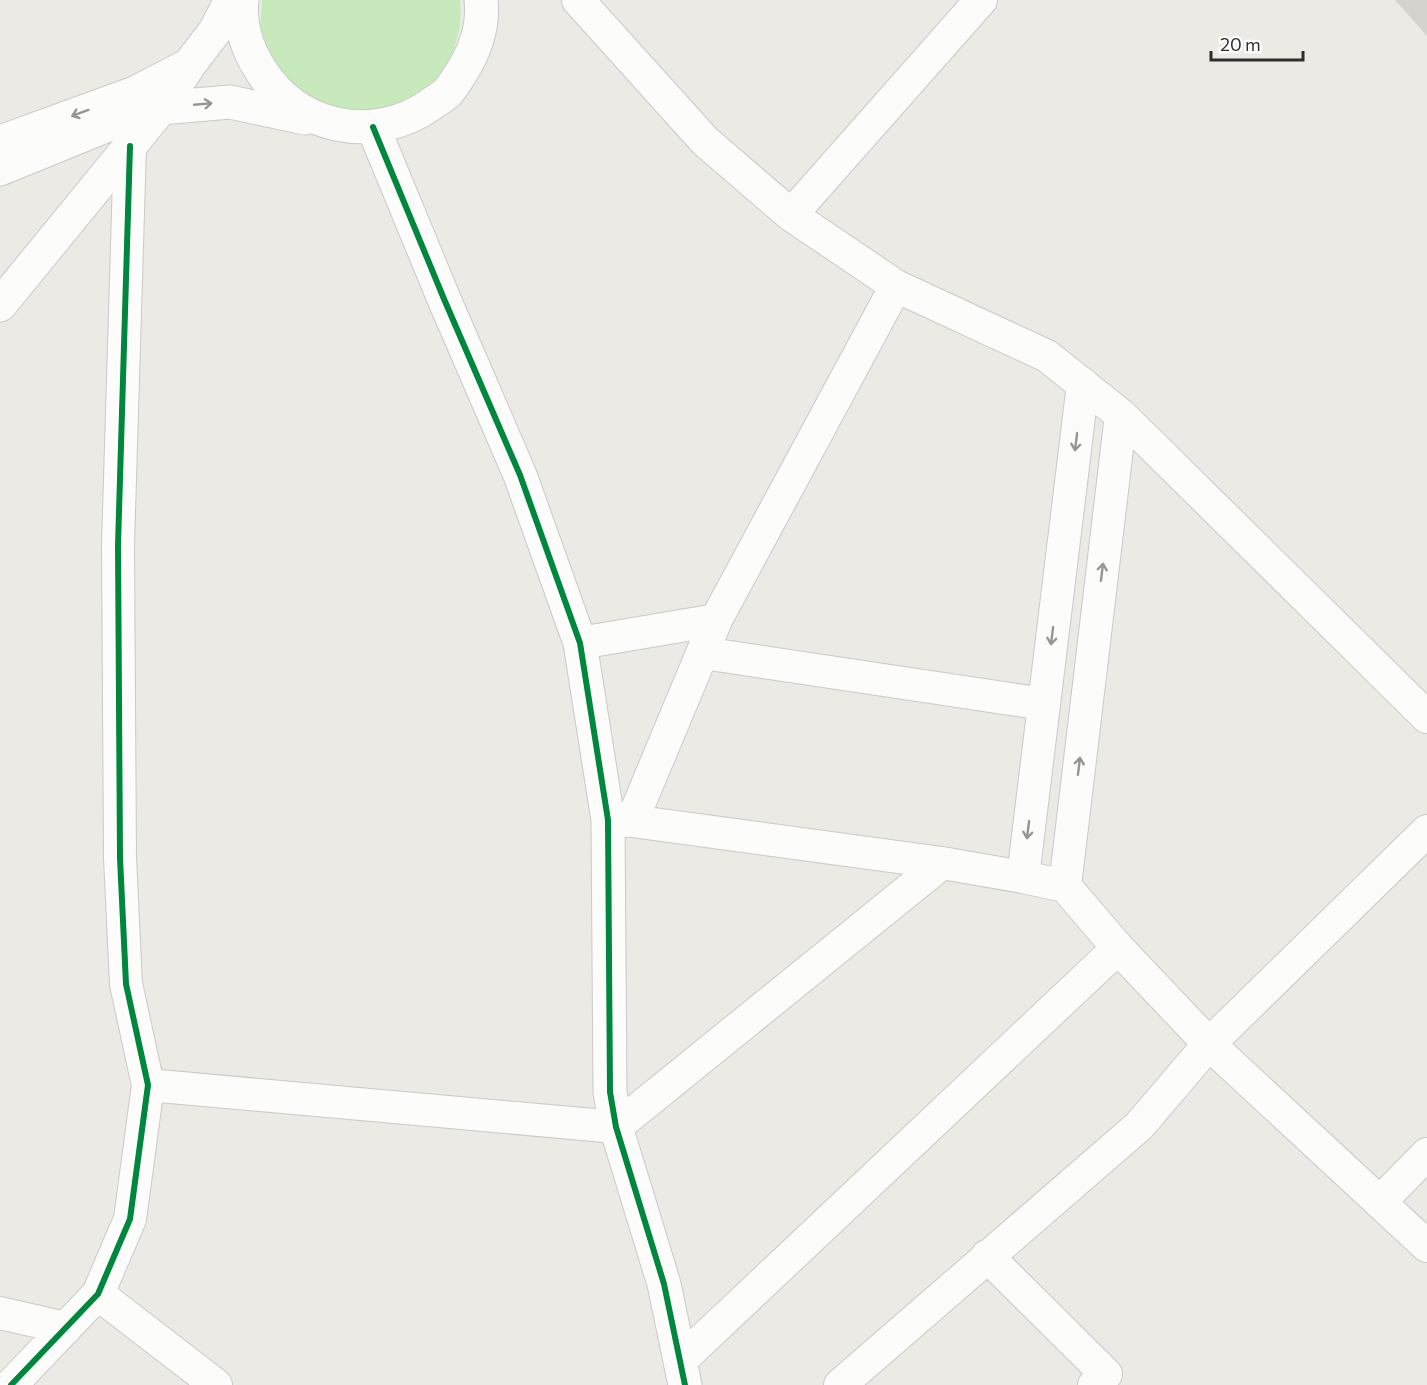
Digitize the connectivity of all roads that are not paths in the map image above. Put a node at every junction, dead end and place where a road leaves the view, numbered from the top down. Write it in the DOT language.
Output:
graph roads {
  1 [pos="231,0"];
  2 [pos="242,0"];
  3 [pos="481,0"];
  4 [pos="578,0"];
  5 [pos="981,0"];
  6 [pos="189,65"];
  7 [pos="161,108"];
  8 [pos="339,126"];
  9 [pos="373,128"];
  10 [pos="0,142"];
  11 [pos="130,146"];
  12 [pos="0,169"];
  13 [pos="792,214"];
  14 [pos="896,286"];
  15 [pos="0,306"];
  16 [pos="1083,384"];
  17 [pos="1120,415"];
  18 [pos="716,620"];
  19 [pos="580,643"];
  20 [pos="703,653"];
  21 [pos="1044,704"];
  22 [pos="1427,717"];
  23 [pos="620,820"];
  24 [pos="1427,831"];
  25 [pos="942,863"];
  26 [pos="1023,877"];
  27 [pos="1065,886"];
  28 [pos="1118,948"];
  29 [pos="1209,1044"];
  30 [pos="148,1085"];
  31 [pos="616,1127"];
  32 [pos="1427,1154"];
  33 [pos="1380,1202"];
  34 [pos="1427,1246"];
  35 [pos="987,1256"];
  36 [pos="98,1294"];
  37 [pos="0,1313"];
  38 [pos="66,1328"];
  39 [pos="682,1373"];
  40 [pos="1106,1381"];
  41 [pos="11,1385"];
  42 [pos="216,1385"];
  43 [pos="840,1385"];
  1 -- 6 [label="street"];
  2 -- 8 [label="street"];
  3 -- 9 [label="street"];
  4 -- 13 [label="street"];
  5 -- 13 [label="street"];
  6 -- 7 [label="street"];
  6 -- 10 [label="street, one-way"];
  7 -- 8 [label="street, one-way"];
  7 -- 11 [label="street"];
  7 -- 12 [label="street"];
  8 -- 9 [label="street"];
  9 -- 19 [label="street"];
  11 -- 15 [label="street"];
  11 -- 30 [label="street"];
  13 -- 14 [label="street"];
  14 -- 16 [label="street"];
  14 -- 18 [label="street"];
  16 -- 17 [label="street"];
  16 -- 21 [label="street, one-way"];
  17 -- 22 [label="street"];
  27 -- 17 [label="street, one-way"];
  18 -- 19 [label="street"];
  18 -- 20 [label="street"];
  19 -- 23 [label="street"];
  20 -- 21 [label="street"];
  20 -- 23 [label="street"];
  21 -- 26 [label="street, one-way"];
  23 -- 25 [label="street"];
  23 -- 31 [label="street"];
  24 -- 29 [label="street"];
  25 -- 26 [label="street"];
  25 -- 31 [label="street"];
  26 -- 27 [label="street"];
  27 -- 28 [label="street"];
  28 -- 29 [label="street"];
  28 -- 39 [label="street"];
  29 -- 33 [label="street"];
  29 -- 35 [label="street"];
  30 -- 31 [label="street"];
  30 -- 36 [label="street"];
  31 -- 39 [label="street"];
  32 -- 33 [label="street"];
  33 -- 34 [label="street"];
  35 -- 40 [label="street"];
  35 -- 43 [label="street"];
  36 -- 38 [label="street"];
  36 -- 42 [label="street"];
  37 -- 38 [label="street"];
  38 -- 41 [label="street"];
}
